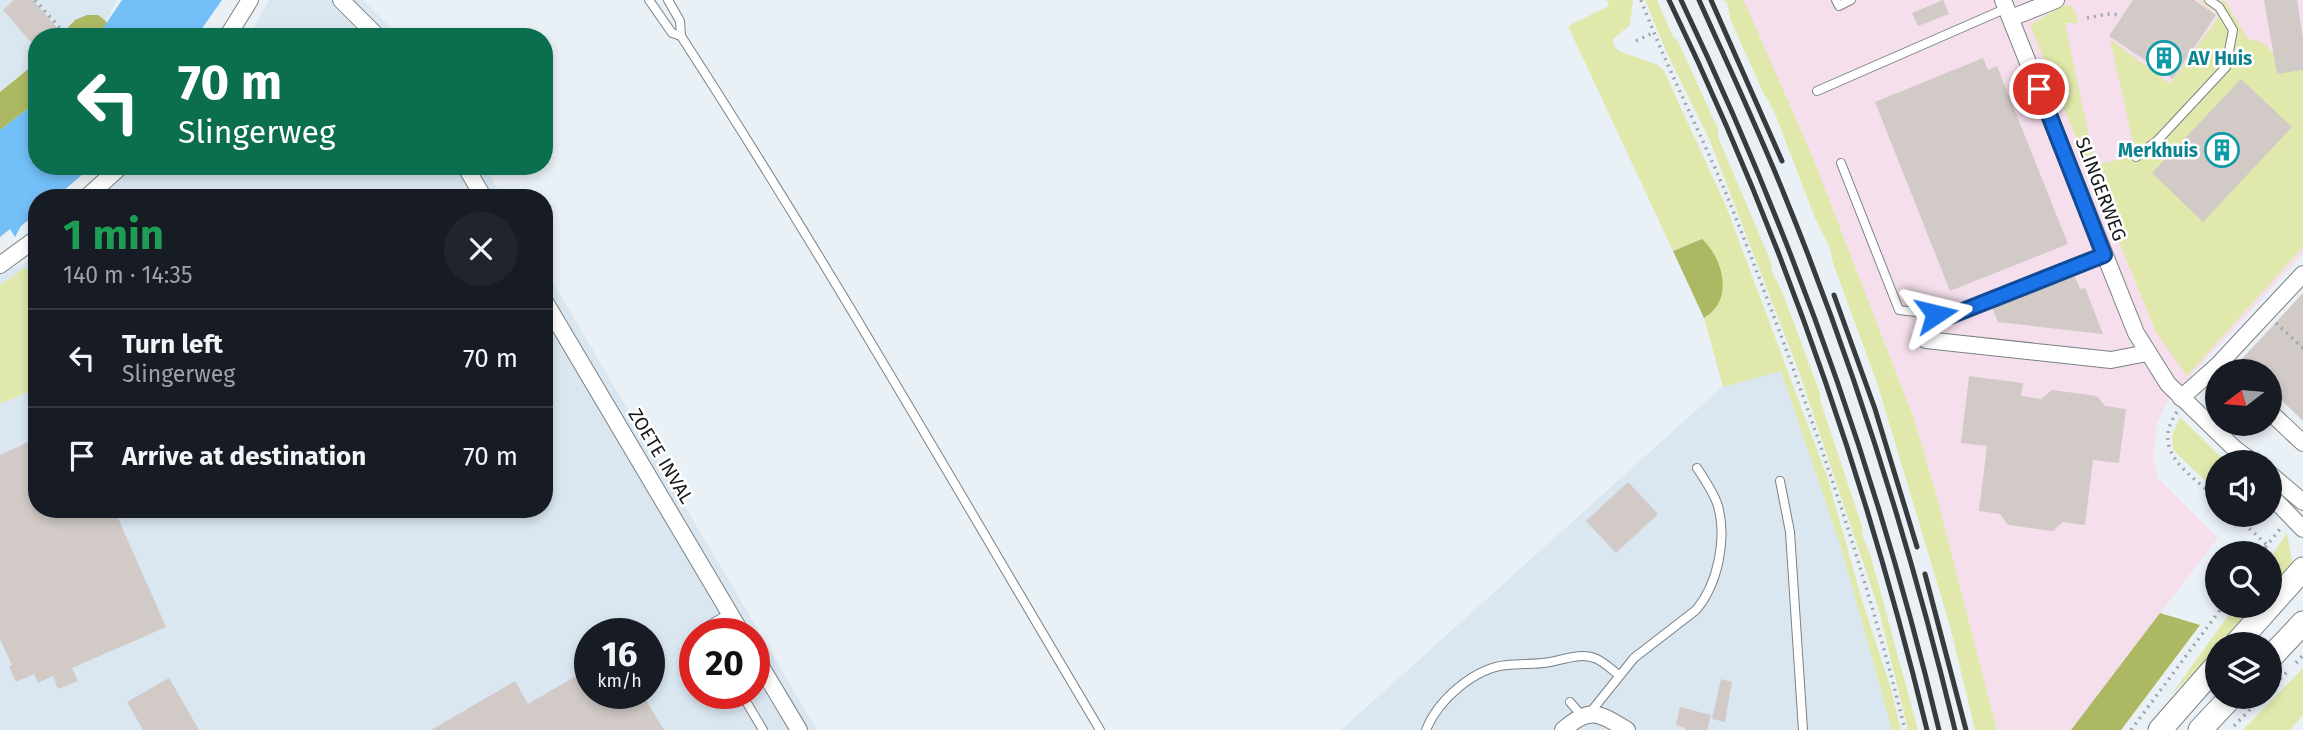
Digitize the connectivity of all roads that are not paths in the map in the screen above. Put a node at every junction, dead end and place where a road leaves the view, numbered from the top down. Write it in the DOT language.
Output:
graph roads {
  1 [pos="250,0"];
  2 [pos="341,0"];
  3 [pos="649,0"];
  4 [pos="668,0"];
  5 [pos="1836,0"];
  6 [pos="1851,0"];
  7 [pos="2056,0"];
  8 [pos="2209,0"];
  9 [pos="2007,9"];
  10 [pos="233,28"];
  11 [pos="369,28"];
  12 [pos="681,36"];
  13 [pos="1817,91"];
  14 [pos="2136,157"];
  15 [pos="1841,163"];
  16 [pos="111,175"];
  17 [pos="96,189"];
  18 [pos="28,245"];
  19 [pos="2104,255"];
  20 [pos="0,265"];
  21 [pos="2303,274"];
  22 [pos="553,315"];
  23 [pos="1926,340"];
  24 [pos="2147,353"];
  25 [pos="2229,359"];
  26 [pos="2205,382"];
  27 [pos="2183,400"];
  28 [pos="2282,423"];
  29 [pos="2303,443"];
  30 [pos="2233,450"];
  31 [pos="1697,468"];
  32 [pos="1780,481"];
  33 [pos="2282,484"];
  34 [pos="2303,502"];
  35 [pos="2282,507"];
  36 [pos="2303,529"];
  37 [pos="2303,569"];
  38 [pos="730,613"];
  39 [pos="722,618"];
  40 [pos="733,618"];
  41 [pos="2303,624"];
  42 [pos="2247,632"];
  43 [pos="2282,645"];
  44 [pos="1619,675"];
  45 [pos="2205,679"];
  46 [pos="770,682"];
  47 [pos="1570,702"];
  48 [pos="751,709"];
  49 [pos="2220,709"];
  50 [pos="1585,715"];
  51 [pos="763,730"];
  52 [pos="799,730"];
  53 [pos="1100,730"];
  54 [pos="1426,730"];
  55 [pos="1563,730"];
  56 [pos="1627,730"];
  57 [pos="1804,730"];
  58 [pos="2160,730"];
  59 [pos="2200,730"];
  1 -- 10 [label="street"];
  2 -- 11 [label="street"];
  3 -- 12 [label="lane"];
  4 -- 12 [label="lane"];
  5 -- 6 [label="lane"];
  7 -- 9 [label="street"];
  8 -- 14 [label="lane"];
  9 -- 13 [label="lane"];
  9 -- 19 [label="street, SLINGERWEG"];
  12 -- 53 [label="lane"];
  15 -- 19 [label="lane"];
  16 -- 17 [label="street"];
  18 -- 20 [label="street"];
  19 -- 24 [label="street, SLINGERWEG"];
  21 -- 25 [label="street"];
  22 -- 38 [label="street, ZOETE INVAL"];
  23 -- 24 [label="street"];
  24 -- 27 [label="street, SLINGERWEG"];
  26 -- 27 [label="street"];
  27 -- 30 [label="street, SLINGERWEG"];
  28 -- 29 [label="street"];
  31 -- 44 [label="lane"];
  32 -- 57 [label="lane"];
  33 -- 34 [label="street"];
  35 -- 36 [label="street"];
  37 -- 42 [label="main road"];
  38 -- 39 [label="lane"];
  38 -- 40 [label="street, ZOETE INVAL"];
  41 -- 43 [label="main road"];
  44 -- 50 [label="lane"];
  44 -- 54 [label="lane"];
  45 -- 58 [label="main road"];
  46 -- 52 [label="street"];
  47 -- 50 [label="lane"];
  48 -- 51 [label="lane"];
  49 -- 59 [label="main road"];
  50 -- 55 [label="street"];
  50 -- 56 [label="street"];
}
